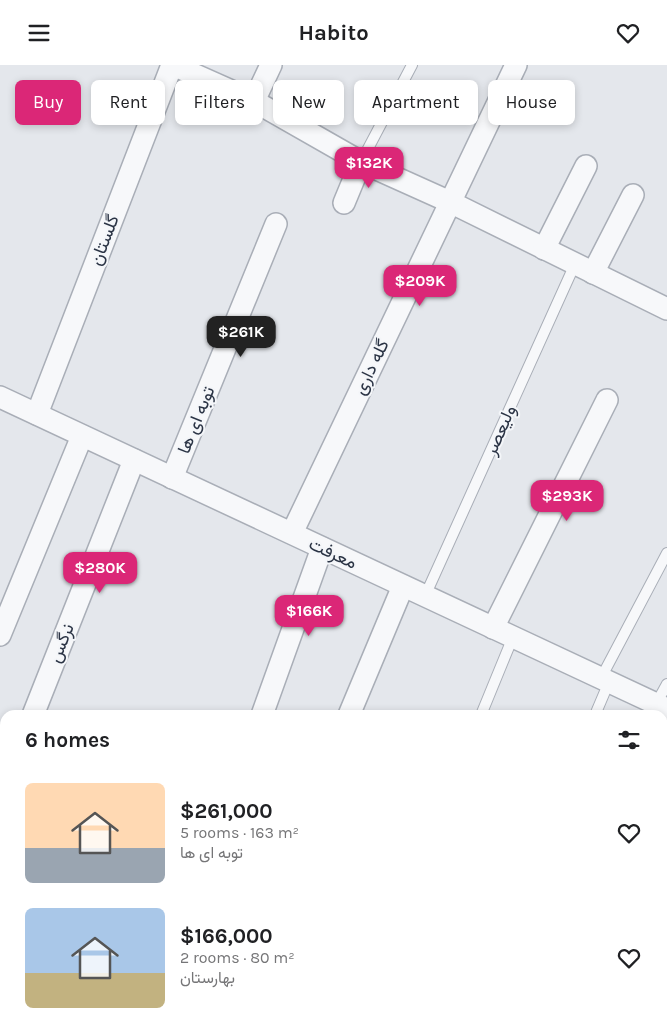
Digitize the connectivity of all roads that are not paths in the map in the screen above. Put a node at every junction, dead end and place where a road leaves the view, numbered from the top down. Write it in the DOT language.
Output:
graph roads {
  1 [pos="172,65"];
  2 [pos="271,65"];
  3 [pos="412,65"];
  4 [pos="516,65"];
  5 [pos="206,80"];
  6 [pos="263,82"];
  7 [pos="263,106"];
  8 [pos="361,162"];
  9 [pos="586,166"];
  10 [pos="633,195"];
  11 [pos="450,202"];
  12 [pos="344,203"];
  13 [pos="276,224"];
  14 [pos="544,249"];
  15 [pos="584,268"];
  16 [pos="667,309"];
  17 [pos="0,397"];
  18 [pos="607,400"];
  19 [pos="37,414"];
  20 [pos="82,436"];
  21 [pos="134,460"];
  22 [pos="172,478"];
  23 [pos="292,533"];
  24 [pos="322,548"];
  25 [pos="667,553"];
  26 [pos="403,586"];
  27 [pos="425,596"];
  28 [pos="493,628"];
  29 [pos="0,635"];
  30 [pos="513,637"];
  31 [pos="605,680"];
  32 [pos="667,684"];
  33 [pos="662,706"];
  34 [pos="35,710"];
  35 [pos="264,710"];
  36 [pos="351,710"];
  37 [pos="483,710"];
  38 [pos="596,710"];
  1 -- 5 [label="street"];
  1 -- 19 [label="street, گلستان"];
  2 -- 6 [label="street"];
  3 -- 8 [label="lane"];
  4 -- 11 [label="street, گله داری"];
  7 -- 8 [label="street"];
  8 -- 11 [label="street"];
  8 -- 12 [label="street"];
  9 -- 14 [label="street"];
  10 -- 15 [label="street"];
  11 -- 14 [label="street"];
  11 -- 23 [label="street, گله داری"];
  13 -- 22 [label="street, توبه ای ها"];
  14 -- 15 [label="street"];
  15 -- 16 [label="street"];
  15 -- 27 [label="lane, ولیعصر"];
  17 -- 19 [label="street, معرفت"];
  18 -- 28 [label="street"];
  19 -- 20 [label="street, معرفت"];
  20 -- 21 [label="street, معرفت"];
  20 -- 29 [label="street"];
  21 -- 22 [label="street, معرفت"];
  21 -- 34 [label="street, نرگس"];
  22 -- 23 [label="street, معرفت"];
  23 -- 24 [label="street, معرفت"];
  24 -- 26 [label="street, معرفت"];
  24 -- 35 [label="street"];
  25 -- 31 [label="lane"];
  26 -- 27 [label="street, معرفت"];
  26 -- 36 [label="street"];
  27 -- 28 [label="street, معرفت"];
  28 -- 30 [label="street, معرفت"];
  30 -- 31 [label="street, معرفت"];
  30 -- 37 [label="lane"];
  31 -- 33 [label="street, معرفت"];
  31 -- 38 [label="lane"];
  32 -- 33 [label="lane"];
}
